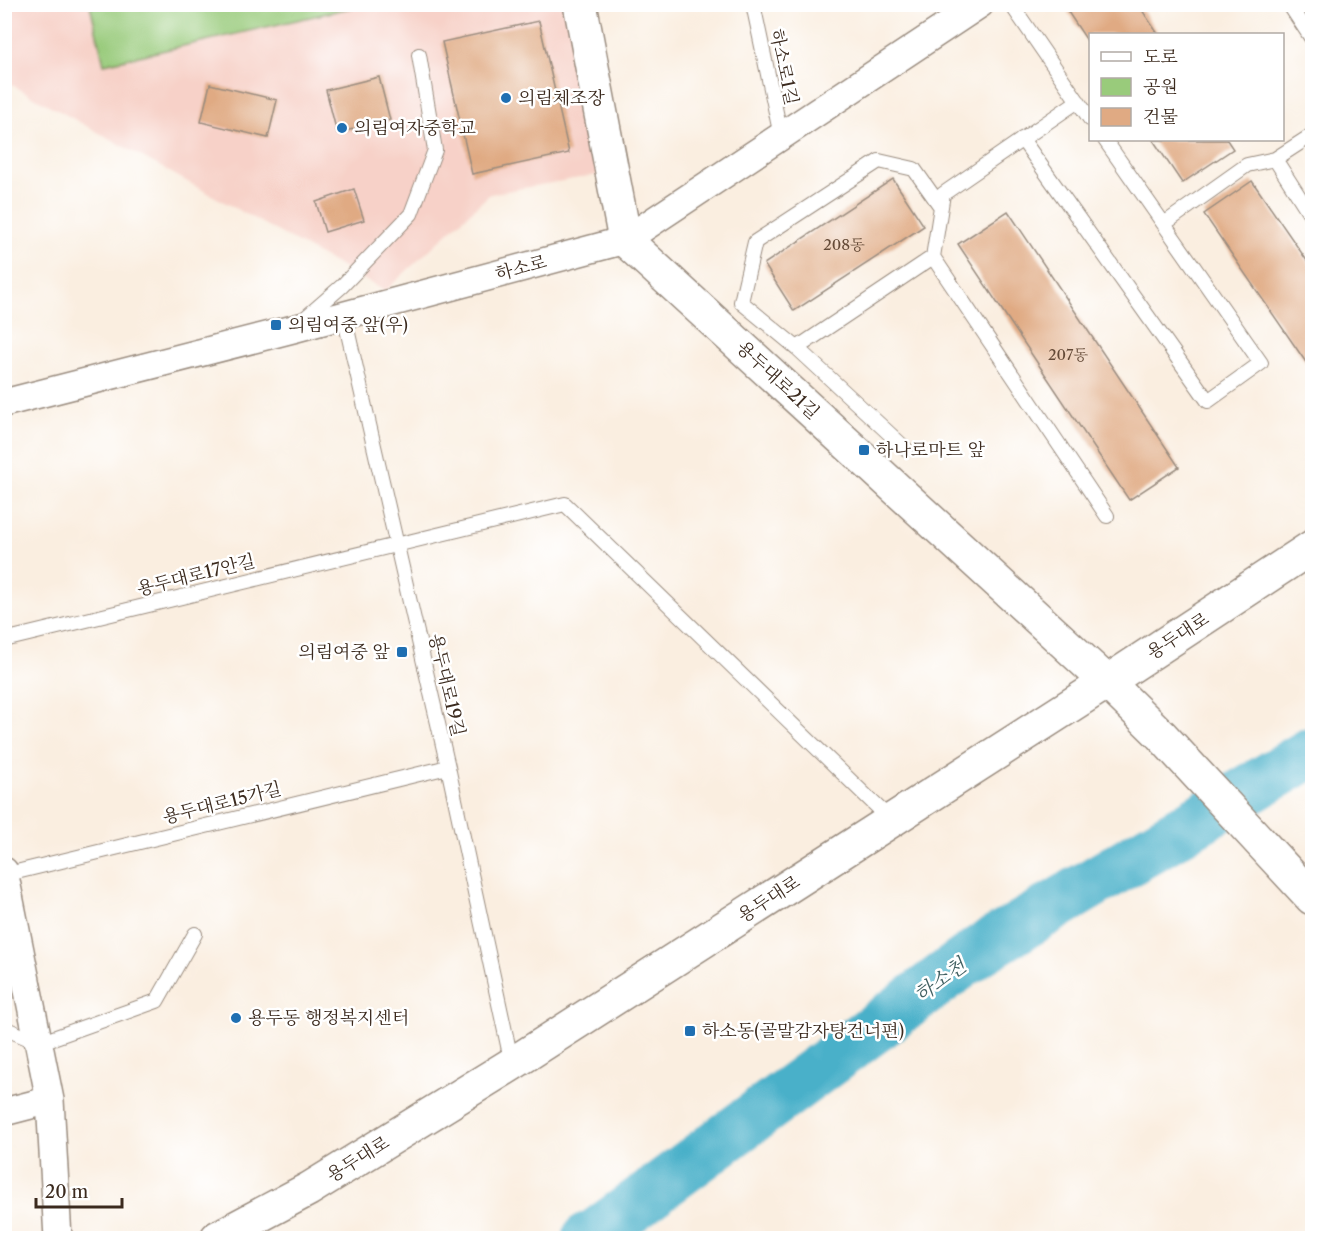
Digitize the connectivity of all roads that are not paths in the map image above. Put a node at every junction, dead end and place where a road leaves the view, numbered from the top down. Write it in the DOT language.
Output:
graph roads {
  1 [pos="580,4"];
  2 [pos="980,4"];
  3 [pos="1011,4"];
  4 [pos="1289,4"];
  5 [pos="755,5"];
  6 [pos="1312,39"];
  7 [pos="419,55"];
  8 [pos="1078,101"];
  9 [pos="1089,118"];
  10 [pos="1312,135"];
  11 [pos="781,136"];
  12 [pos="1022,139"];
  13 [pos="1106,141"];
  14 [pos="1275,159"];
  15 [pos="941,207"];
  16 [pos="1312,217"];
  17 [pos="1164,224"];
  18 [pos="625,240"];
  19 [pos="933,257"];
  20 [pos="344,316"];
  21 [pos="293,329"];
  22 [pos="797,348"];
  23 [pos="4,403"];
  24 [pos="906,449"];
  25 [pos="1107,516"];
  26 [pos="397,545"];
  27 [pos="1312,547"];
  28 [pos="4,640"];
  29 [pos="1107,682"];
  30 [pos="448,766"];
  31 [pos="892,821"];
  32 [pos="5,874"];
  33 [pos="1312,898"];
  34 [pos="195,934"];
  35 [pos="4,1028"];
  36 [pos="39,1043"];
  37 [pos="512,1064"];
  38 [pos="50,1100"];
  39 [pos="4,1112"];
  40 [pos="58,1239"];
  41 [pos="217,1239"];
  1 -- 18 [label="street"];
  2 -- 11 [label="street, 하소로"];
  3 -- 8 [label="lane"];
  4 -- 6 [label="lane"];
  5 -- 11 [label="lane, 하소로1길"];
  7 -- 21 [label="lane"];
  8 -- 9 [label="lane"];
  8 -- 12 [label="lane"];
  10 -- 14 [label="lane"];
  11 -- 18 [label="street, 하소로"];
  12 -- 15 [label="lane"];
  12 -- 17 [label="lane"];
  13 -- 17 [label="lane"];
  14 -- 16 [label="lane"];
  14 -- 17 [label="lane"];
  15 -- 19 [label="lane"];
  15 -- 22 [label="lane"];
  18 -- 20 [label="street, 하소로"];
  18 -- 29 [label="street, 용두대로21길"];
  19 -- 22 [label="lane"];
  19 -- 25 [label="lane"];
  20 -- 21 [label="street, 하소로"];
  20 -- 26 [label="lane, 용두대로19길"];
  21 -- 23 [label="street, 하소로"];
  22 -- 24 [label="lane"];
  26 -- 28 [label="lane, 용두대로17안길"];
  26 -- 30 [label="lane, 용두대로19길"];
  26 -- 31 [label="lane, 용두대로17안길"];
  27 -- 29 [label="street, 용두대로"];
  29 -- 31 [label="street, 용두대로"];
  29 -- 33 [label="street, 용두대로21길"];
  30 -- 32 [label="lane, 용두대로15가길"];
  30 -- 37 [label="lane, 용두대로19길"];
  31 -- 37 [label="street, 용두대로"];
  32 -- 36 [label="street"];
  34 -- 36 [label="lane"];
  35 -- 36 [label="lane"];
  36 -- 38 [label="street"];
  37 -- 41 [label="street, 용두대로"];
  38 -- 39 [label="street"];
  38 -- 40 [label="street"];
}
